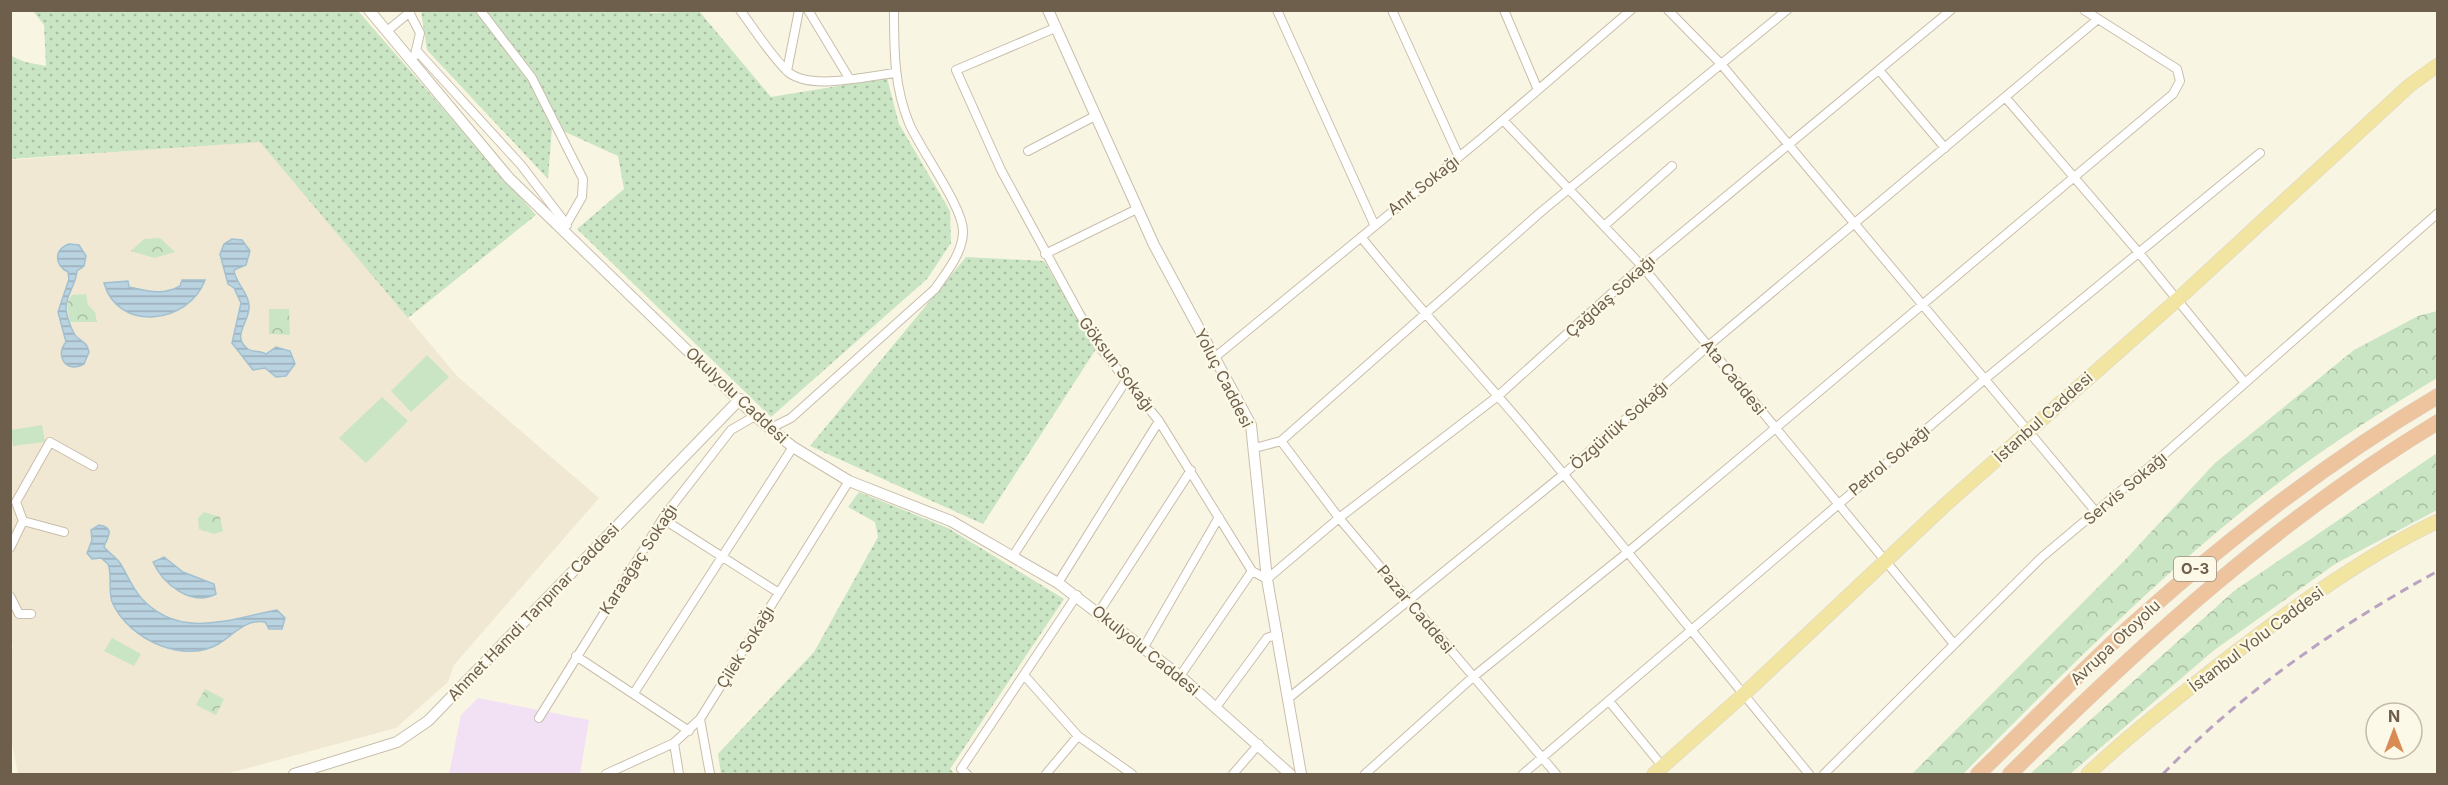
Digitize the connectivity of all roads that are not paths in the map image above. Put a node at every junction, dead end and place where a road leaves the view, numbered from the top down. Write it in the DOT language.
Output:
graph roads {
  1 [pos="369,10"];
  2 [pos="480,10"];
  3 [pos="740,10"];
  4 [pos="800,10"];
  5 [pos="808,10"];
  6 [pos="894,10"];
  7 [pos="1048,10"];
  8 [pos="1277,10"];
  9 [pos="1392,10"];
  10 [pos="1504,10"];
  11 [pos="1616,10"];
  12 [pos="1631,10"];
  13 [pos="1668,10"];
  14 [pos="1787,10"];
  15 [pos="1951,10"];
  16 [pos="2084,10"];
  17 [pos="409,11"];
  18 [pos="2098,19"];
  19 [pos="1620,20"];
  20 [pos="1055,28"];
  21 [pos="387,31"];
  22 [pos="416,50"];
  23 [pos="413,63"];
  24 [pos="1721,64"];
  25 [pos="2438,66"];
  26 [pos="1879,70"];
  27 [pos="787,71"];
  28 [pos="895,73"];
  29 [pos="849,78"];
  30 [pos="1538,90"];
  31 [pos="2005,97"];
  32 [pos="1095,116"];
  33 [pos="1503,120"];
  34 [pos="1789,145"];
  35 [pos="1945,148"];
  36 [pos="1028,151"];
  37 [pos="2260,153"];
  38 [pos="1459,157"];
  39 [pos="1672,166"];
  40 [pos="2072,177"];
  41 [pos="1568,189"];
  42 [pos="1137,209"];
  43 [pos="2438,213"];
  44 [pos="1855,223"];
  45 [pos="1374,224"];
  46 [pos="1604,226"];
  47 [pos="565,228"];
  48 [pos="1361,237"];
  49 [pos="1045,254"];
  50 [pos="2140,254"];
  51 [pos="1642,266"];
  52 [pos="2176,300"];
  53 [pos="1922,303"];
  54 [pos="1425,315"];
  55 [pos="1708,346"];
  56 [pos="1214,357"];
  57 [pos="1127,379"];
  58 [pos="1985,379"];
  59 [pos="2245,383"];
  60 [pos="1498,396"];
  61 [pos="2438,396"];
  62 [pos="740,399"];
  63 [pos="755,416"];
  64 [pos="1159,421"];
  65 [pos="2438,422"];
  66 [pos="1774,426"];
  67 [pos="771,428"];
  68 [pos="2028,430"];
  69 [pos="1281,441"];
  70 [pos="793,447"];
  71 [pos="1255,448"];
  72 [pos="93,466"];
  73 [pos="1191,470"];
  74 [pos="1564,474"];
  75 [pos="849,481"];
  76 [pos="1838,504"];
  77 [pos="2096,512"];
  78 [pos="1220,518"];
  79 [pos="1339,518"];
  80 [pos="663,519"];
  81 [pos="23,521"];
  82 [pos="2438,521"];
  83 [pos="64,532"];
  84 [pos="10,548"];
  85 [pos="1628,552"];
  86 [pos="722,556"];
  87 [pos="1013,556"];
  88 [pos="1885,561"];
  89 [pos="1252,570"];
  90 [pos="1267,579"];
  91 [pos="1058,583"];
  92 [pos="779,592"];
  93 [pos="10,596"];
  94 [pos="1077,596"];
  95 [pos="1407,599"];
  96 [pos="1099,612"];
  97 [pos="31,614"];
  98 [pos="1691,632"];
  99 [pos="1278,634"];
  100 [pos="1954,644"];
  101 [pos="1144,647"];
  102 [pos="576,656"];
  103 [pos="1024,675"];
  104 [pos="1180,676"];
  105 [pos="1473,677"];
  106 [pos="634,693"];
  107 [pos="1743,695"];
  108 [pos="1290,697"];
  109 [pos="1610,701"];
  110 [pos="1216,707"];
  111 [pos="539,718"];
  112 [pos="700,719"];
  113 [pos="689,731"];
  114 [pos="1078,736"];
  115 [pos="674,743"];
  116 [pos="1259,744"];
  117 [pos="1542,758"];
  118 [pos="1658,771"];
  119 [pos="612,773"];
  120 [pos="294,774"];
  121 [pos="679,774"];
  122 [pos="710,774"];
  123 [pos="967,774"];
  124 [pos="1046,774"];
  125 [pos="1132,774"];
  126 [pos="1233,774"];
  127 [pos="1290,774"];
  128 [pos="1301,774"];
  129 [pos="1365,774"];
  130 [pos="1523,774"];
  131 [pos="1556,774"];
  132 [pos="1809,774"];
  133 [pos="1824,774"];
  134 [pos="1978,774"];
  135 [pos="2010,774"];
  136 [pos="2088,774"];
  1 -- 21 [label="street, Okulyolu Caddesi"];
  2 -- 47 [label="street"];
  3 -- 27 [label="street"];
  4 -- 27 [label="street"];
  5 -- 29 [label="street"];
  6 -- 28 [label="street"];
  7 -- 20 [label="street, Yoluç Caddesi"];
  8 -- 45 [label="street"];
  9 -- 38 [label="street"];
  10 -- 30 [label="street"];
  11 -- 19 [label="street"];
  12 -- 19 [label="street, Anıt Sokağı"];
  13 -- 24 [label="street"];
  14 -- 24 [label="street"];
  15 -- 26 [label="street, Çağdaş Sokağı"];
  16 -- 18 [label="street"];
  17 -- 21 [label="street"];
  17 -- 22 [label="street"];
  18 -- 31 [label="street, Özgürlük Sokağı"];
  18 -- 40 [label="street"];
  19 -- 30 [label="street, Anıt Sokağı"];
  20 -- 32 [label="street, Yoluç Caddesi"];
  20 -- 49 [label="street, Göksun Sokağı"];
  21 -- 23 [label="street, Okulyolu Caddesi"];
  22 -- 23 [label="street"];
  22 -- 47 [label="street"];
  23 -- 47 [label="street, Okulyolu Caddesi"];
  24 -- 34 [label="street"];
  24 -- 41 [label="street"];
  25 -- 52 [label="main road, İstanbul Caddesi"];
  26 -- 34 [label="street, Çağdaş Sokağı"];
  26 -- 35 [label="street"];
  27 -- 29 [label="street"];
  28 -- 29 [label="street"];
  28 -- 67 [label="street"];
  30 -- 33 [label="street, Anıt Sokağı"];
  31 -- 35 [label="street, Özgürlük Sokağı"];
  31 -- 40 [label="street"];
  32 -- 36 [label="street"];
  32 -- 42 [label="street, Yoluç Caddesi"];
  33 -- 38 [label="street, Anıt Sokağı"];
  33 -- 41 [label="street, Ata Caddesi"];
  34 -- 44 [label="street"];
  34 -- 51 [label="street, Çağdaş Sokağı"];
  35 -- 44 [label="street, Özgürlük Sokağı"];
  37 -- 50 [label="street, Petrol Sokağı"];
  38 -- 45 [label="street, Anıt Sokağı"];
  39 -- 46 [label="street"];
  40 -- 50 [label="street"];
  40 -- 53 [label="street"];
  41 -- 46 [label="street, Ata Caddesi"];
  41 -- 54 [label="street"];
  42 -- 49 [label="street"];
  42 -- 56 [label="street, Yoluç Caddesi"];
  43 -- 59 [label="street, Servis Sokağı"];
  44 -- 53 [label="street"];
  44 -- 55 [label="street, Özgürlük Sokağı"];
  45 -- 48 [label="street, Anıt Sokağı"];
  46 -- 51 [label="street, Ata Caddesi"];
  47 -- 62 [label="street, Okulyolu Caddesi"];
  48 -- 54 [label="street"];
  48 -- 56 [label="street, Anıt Sokağı"];
  49 -- 57 [label="street, Göksun Sokağı"];
  50 -- 52 [label="street"];
  50 -- 58 [label="street, Petrol Sokağı"];
  51 -- 55 [label="street, Ata Caddesi"];
  51 -- 60 [label="street, Çağdaş Sokağı"];
  52 -- 59 [label="street"];
  52 -- 68 [label="main road, İstanbul Caddesi"];
  53 -- 58 [label="street"];
  53 -- 66 [label="street"];
  54 -- 60 [label="street"];
  54 -- 69 [label="street"];
  55 -- 66 [label="street, Ata Caddesi"];
  55 -- 74 [label="street, Özgürlük Sokağı"];
  56 -- 71 [label="street, Yoluç Caddesi"];
  57 -- 64 [label="street, Göksun Sokağı"];
  57 -- 87 [label="street"];
  58 -- 68 [label="street"];
  58 -- 76 [label="street, Petrol Sokağı"];
  59 -- 77 [label="street, Servis Sokağı"];
  60 -- 74 [label="street"];
  60 -- 79 [label="street, Çağdaş Sokağı"];
  61 -- 134 [label="highway, Avrupa Otoyolu / O-3"];
  62 -- 63 [label="street, Okulyolu Caddesi"];
  62 -- 120 [label="street, Ahmet Hamdi Tanpınar Caddesi"];
  63 -- 67 [label="street, Okulyolu Caddesi"];
  63 -- 80 [label="street, Karaağaç Sokağı"];
  64 -- 73 [label="street, Göksun Sokağı"];
  64 -- 91 [label="street"];
  65 -- 135 [label="highway, Avrupa Otoyolu / O-3"];
  66 -- 76 [label="street, Ata Caddesi"];
  66 -- 85 [label="street"];
  67 -- 70 [label="street, Okulyolu Caddesi"];
  68 -- 77 [label="street"];
  68 -- 88 [label="main road, İstanbul Caddesi"];
  69 -- 71 [label="street"];
  69 -- 79 [label="street, Pazar Caddesi"];
  70 -- 75 [label="street, Okulyolu Caddesi"];
  70 -- 86 [label="street"];
  71 -- 90 [label="street, Yoluç Caddesi"];
  72 -- 81 [label="street"];
  73 -- 78 [label="street, Göksun Sokağı"];
  73 -- 96 [label="street"];
  74 -- 85 [label="street"];
  74 -- 95 [label="street, Özgürlük Sokağı"];
  75 -- 87 [label="street, Okulyolu Caddesi"];
  75 -- 92 [label="street, Çilek Sokağı"];
  76 -- 88 [label="street, Ata Caddesi"];
  76 -- 98 [label="street, Petrol Sokağı"];
  77 -- 100 [label="street, Servis Sokağı"];
  78 -- 89 [label="street, Göksun Sokağı"];
  78 -- 101 [label="street"];
  79 -- 90 [label="street, Çağdaş Sokağı"];
  79 -- 95 [label="street, Pazar Caddesi"];
  80 -- 86 [label="street"];
  80 -- 102 [label="street, Karaağaç Sokağı"];
  81 -- 83 [label="street"];
  81 -- 84 [label="street"];
  82 -- 136 [label="main road, İstanbul Yolu Caddesi"];
  85 -- 98 [label="street"];
  85 -- 105 [label="street"];
  86 -- 92 [label="street"];
  86 -- 106 [label="street"];
  87 -- 91 [label="street, Okulyolu Caddesi"];
  88 -- 100 [label="street, Ata Caddesi"];
  88 -- 107 [label="main road, İstanbul Caddesi"];
  89 -- 90 [label="street, Göksun Sokağı"];
  89 -- 104 [label="street"];
  90 -- 99 [label="street, Yoluç Caddesi"];
  91 -- 94 [label="street, Okulyolu Caddesi"];
  92 -- 112 [label="street, Çilek Sokağı"];
  93 -- 97 [label="street"];
  94 -- 96 [label="street, Okulyolu Caddesi"];
  94 -- 103 [label="street"];
  95 -- 105 [label="street, Pazar Caddesi"];
  95 -- 108 [label="street, Özgürlük Sokağı"];
  96 -- 101 [label="street, Okulyolu Caddesi"];
  98 -- 107 [label="street"];
  98 -- 109 [label="street, Petrol Sokağı"];
  99 -- 108 [label="street, Yoluç Caddesi"];
  99 -- 110 [label="street"];
  100 -- 133 [label="street, Servis Sokağı"];
  101 -- 104 [label="street, Okulyolu Caddesi"];
  102 -- 106 [label="street"];
  102 -- 111 [label="street, Karaağaç Sokağı"];
  103 -- 114 [label="street"];
  103 -- 123 [label="street"];
  104 -- 110 [label="street, Okulyolu Caddesi"];
  105 -- 117 [label="street, Pazar Caddesi"];
  105 -- 129 [label="street"];
  106 -- 113 [label="street"];
  107 -- 118 [label="main road, İstanbul Caddesi"];
  107 -- 132 [label="street"];
  108 -- 128 [label="street, Yoluç Caddesi"];
  109 -- 117 [label="street, Petrol Sokağı"];
  109 -- 118 [label="street"];
  110 -- 116 [label="street, Okulyolu Caddesi"];
  112 -- 113 [label="street, Çilek Sokağı"];
  112 -- 122 [label="street"];
  113 -- 115 [label="street, Çilek Sokağı"];
  114 -- 124 [label="street"];
  114 -- 125 [label="street"];
  115 -- 119 [label="street, Çilek Sokağı"];
  115 -- 121 [label="street"];
  116 -- 126 [label="street"];
  116 -- 127 [label="street, Okulyolu Caddesi"];
  117 -- 130 [label="street, Petrol Sokağı"];
  117 -- 131 [label="street, Pazar Caddesi"];
}
